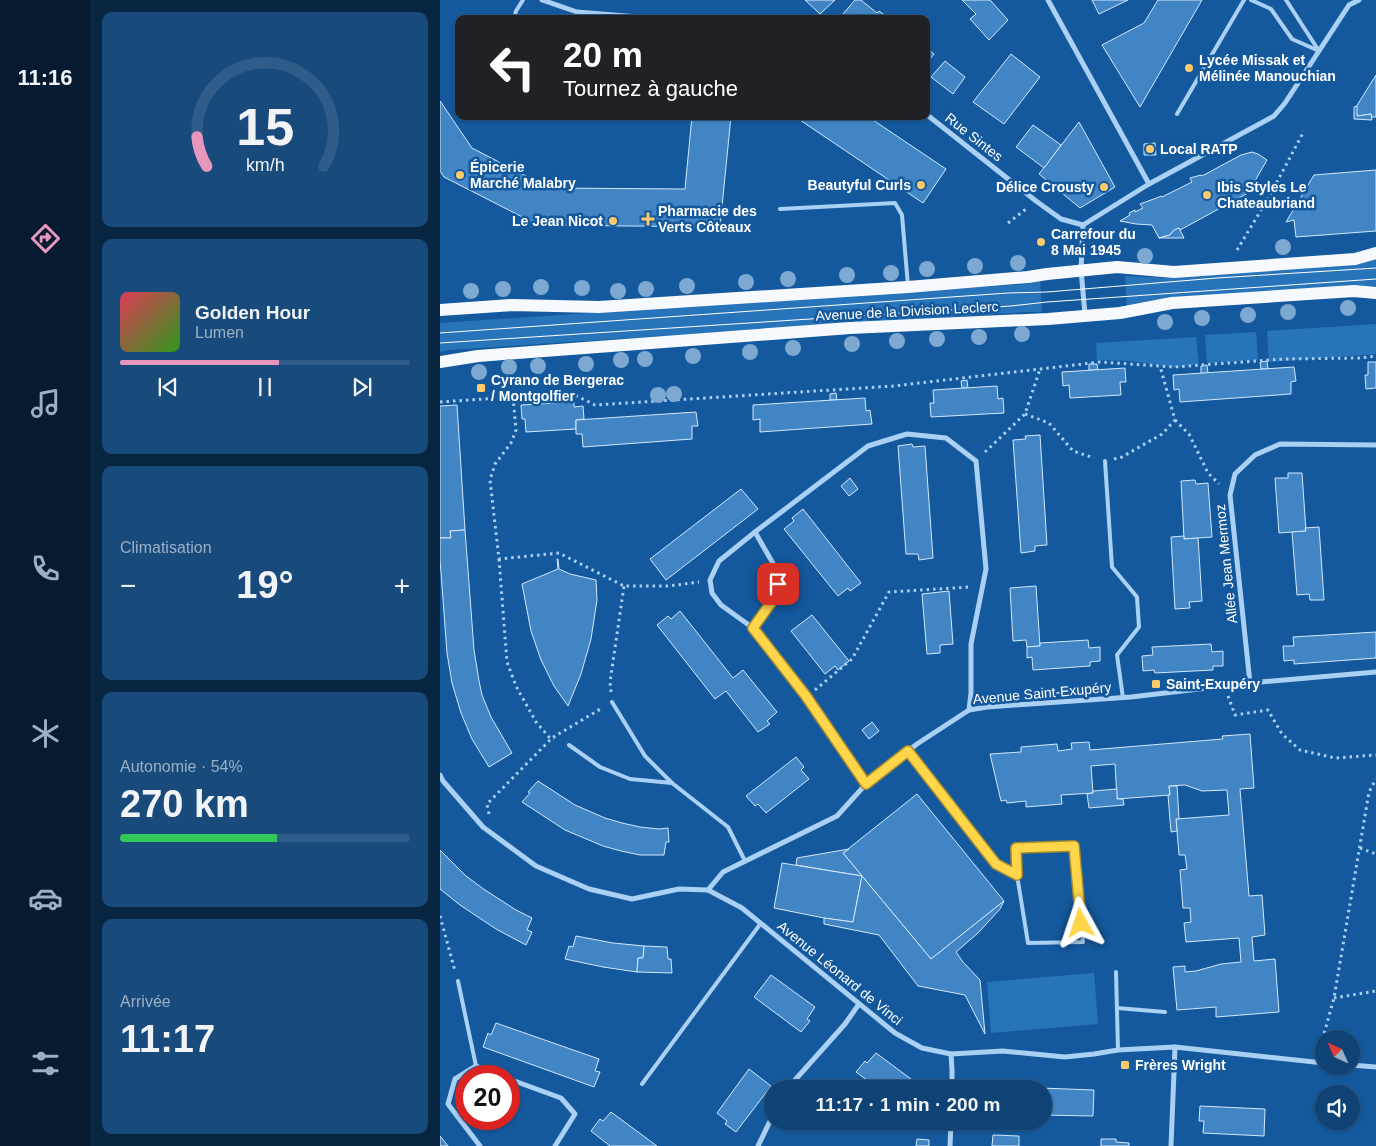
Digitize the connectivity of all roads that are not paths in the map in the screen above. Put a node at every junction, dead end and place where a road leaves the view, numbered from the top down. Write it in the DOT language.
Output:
graph roads {
  1 [pos="523,0"];
  2 [pos="542,0"];
  3 [pos="1048,0"];
  4 [pos="1244,0"];
  5 [pos="1251,0"];
  6 [pos="1286,0"];
  7 [pos="1359,0"];
  8 [pos="1348,2"];
  9 [pos="515,15"];
  10 [pos="613,15"];
  11 [pos="1319,51"];
  12 [pos="1177,114"];
  13 [pos="930,117"];
  14 [pos="1149,184"];
  15 [pos="780,208"];
  16 [pos="1083,225"];
  17 [pos="1376,253"];
  18 [pos="1081,270"];
  19 [pos="908,287"];
  20 [pos="1376,293"];
  21 [pos="440,310"];
  22 [pos="1085,316"];
  23 [pos="440,362"];
  24 [pos="1376,445"];
  25 [pos="1105,461"];
  26 [pos="755,532"];
  27 [pos="753,628"];
  28 [pos="1376,672"];
  29 [pos="1250,683"];
  30 [pos="1122,698"];
  31 [pos="612,702"];
  32 [pos="969,710"];
  33 [pos="569,745"];
  34 [pos="908,751"];
  35 [pos="440,775"];
  36 [pos="672,783"];
  37 [pos="866,784"];
  38 [pos="744,861"];
  39 [pos="1017,875"];
  40 [pos="708,890"];
  41 [pos="761,924"];
  42 [pos="1116,972"];
  43 [pos="458,981"];
  44 [pos="859,1004"];
  45 [pos="1117,1008"];
  46 [pos="1165,1012"];
  47 [pos="1175,1047"];
  48 [pos="1118,1050"];
  49 [pos="951,1054"];
  50 [pos="1315,1062"];
  51 [pos="476,1065"];
  52 [pos="1360,1066"];
  53 [pos="1376,1067"];
  54 [pos="455,1079"];
  55 [pos="795,1080"];
  56 [pos="952,1080"];
  57 [pos="520,1083"];
  58 [pos="642,1084"];
  59 [pos="455,1113"];
  60 [pos="468,1130"];
  61 [pos="766,1130"];
  62 [pos="950,1130"];
  63 [pos="480,1146"];
  64 [pos="555,1146"];
  65 [pos="758,1146"];
  66 [pos="950,1146"];
  67 [pos="1170,1146"];
  1 -- 9 [label="lane"];
  2 -- 10 [label="street"];
  3 -- 14 [label="street"];
  4 -- 12 [label="lane"];
  5 -- 11 [label="lane"];
  6 -- 11 [label="lane"];
  7 -- 8 [label="street"];
  8 -- 11 [label="street"];
  11 -- 14 [label="street"];
  13 -- 16 [label="street, Rue Sintes"];
  14 -- 16 [label="street"];
  15 -- 19 [label="lane"];
  16 -- 18 [label="street"];
  17 -- 18 [label="main road, Avenue de la Division Leclerc"];
  18 -- 19 [label="main road, Avenue de la Division Leclerc"];
  18 -- 22 [label="street"];
  19 -- 21 [label="main road, Avenue de la Division Leclerc"];
  20 -- 22 [label="main road, Avenue de la Division Leclerc"];
  22 -- 23 [label="main road, Avenue de la Division Leclerc"];
  24 -- 29 [label="street, Allée Jean Mermoz"];
  25 -- 30 [label="lane"];
  26 -- 27 [label="street"];
  26 -- 27 [label="street"];
  26 -- 32 [label="street"];
  27 -- 37 [label="street"];
  28 -- 29 [label="street, Avenue Saint-Exupéry"];
  29 -- 30 [label="street, Avenue Saint-Exupéry"];
  30 -- 32 [label="street, Avenue Saint-Exupéry"];
  31 -- 36 [label="lane"];
  32 -- 34 [label="street, Avenue Saint-Exupéry"];
  33 -- 36 [label="lane"];
  34 -- 37 [label="street, Avenue Saint-Exupéry"];
  34 -- 39 [label="lane"];
  35 -- 40 [label="street"];
  36 -- 38 [label="lane"];
  37 -- 38 [label="street, Avenue Saint-Exupéry"];
  38 -- 40 [label="street, Avenue Saint-Exupéry"];
  39 -- 39 [label="lane"];
  40 -- 41 [label="street, Avenue Léonard de Vinci"];
  41 -- 44 [label="street, Avenue Léonard de Vinci"];
  41 -- 58 [label="lane"];
  42 -- 45 [label="lane"];
  43 -- 51 [label="lane"];
  44 -- 49 [label="street, Avenue Léonard de Vinci"];
  44 -- 55 [label="street"];
  45 -- 46 [label="lane"];
  45 -- 48 [label="lane"];
  47 -- 48 [label="street, Avenue Léonard de Vinci"];
  47 -- 50 [label="street, Avenue Léonard de Vinci"];
  47 -- 67 [label="street"];
  48 -- 49 [label="street, Avenue Léonard de Vinci"];
  49 -- 56 [label="street"];
  52 -- 53 [label="street"];
  54 -- 59 [label="street"];
  57 -- 64 [label="street"];
  60 -- 63 [label="street"];
  61 -- 65 [label="street"];
  62 -- 66 [label="street"];
}
